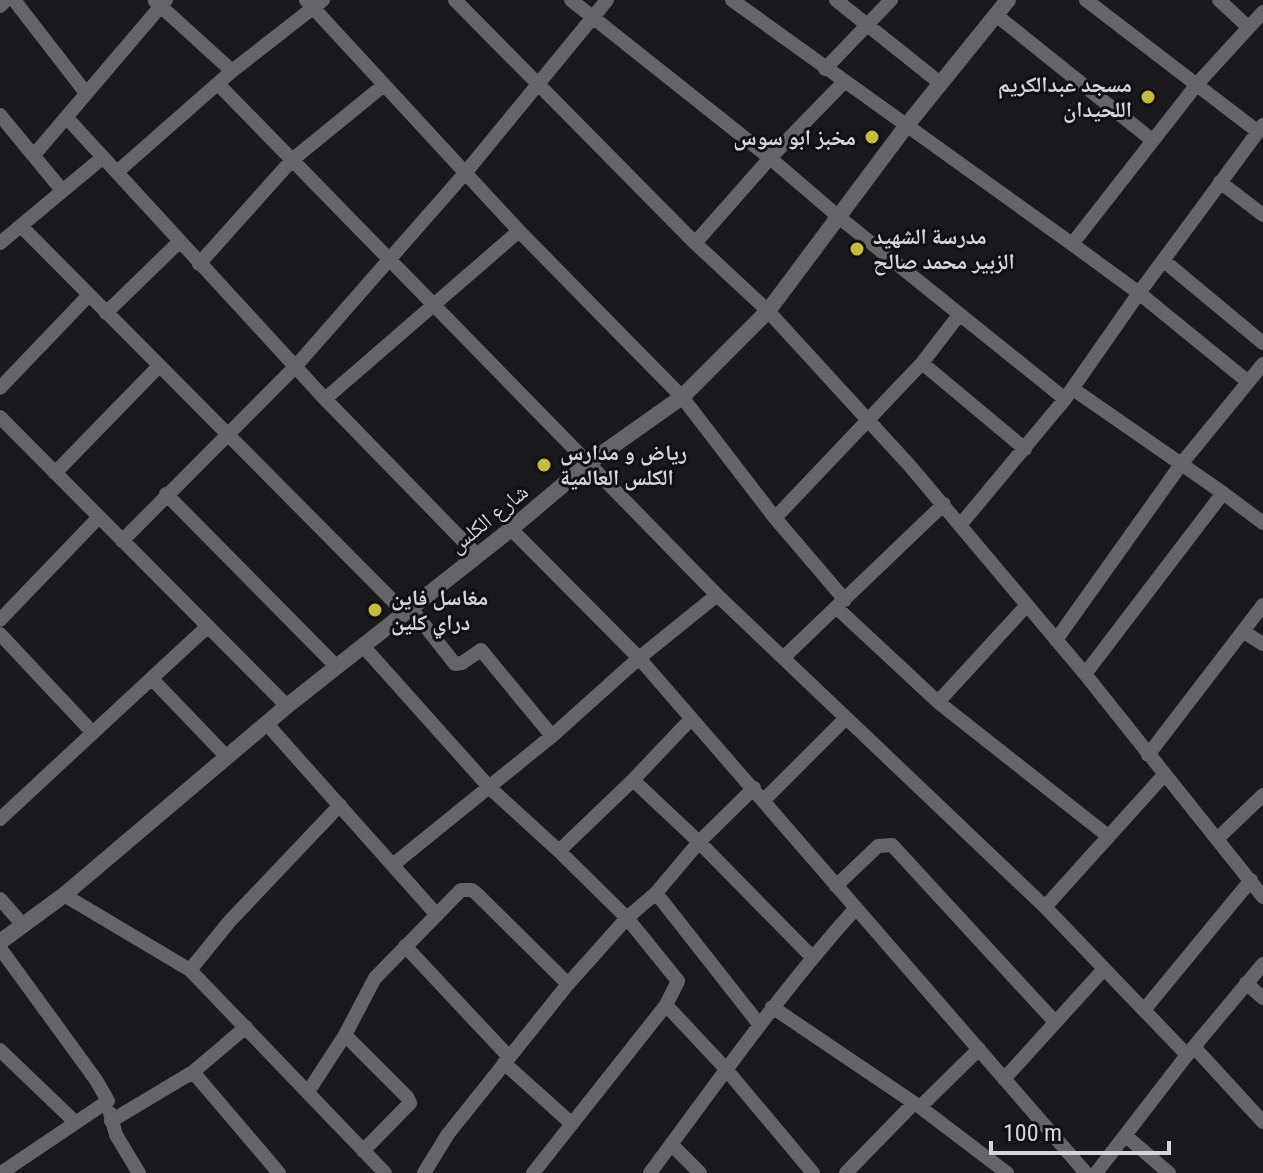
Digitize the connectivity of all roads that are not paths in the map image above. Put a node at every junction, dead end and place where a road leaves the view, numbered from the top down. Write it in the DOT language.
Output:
graph roads {
  1 [pos="6,0"];
  2 [pos="14,0"];
  3 [pos="455,0"];
  4 [pos="571,0"];
  5 [pos="607,0"];
  6 [pos="732,0"];
  7 [pos="836,0"];
  8 [pos="891,0"];
  9 [pos="1008,0"];
  10 [pos="1086,0"];
  11 [pos="1219,0"];
  12 [pos="161,2"];
  13 [pos="314,3"];
  14 [pos="0,6"];
  15 [pos="1263,12"];
  16 [pos="996,15"];
  17 [pos="593,18"];
  18 [pos="867,26"];
  19 [pos="1248,27"];
  20 [pos="825,69"];
  21 [pos="232,71"];
  22 [pos="844,82"];
  23 [pos="940,83"];
  24 [pos="1198,83"];
  25 [pos="218,84"];
  26 [pos="540,84"];
  27 [pos="384,85"];
  28 [pos="86,93"];
  29 [pos="0,115"];
  30 [pos="67,118"];
  31 [pos="907,125"];
  32 [pos="1260,128"];
  33 [pos="1152,140"];
  34 [pos="34,155"];
  35 [pos="102,158"];
  36 [pos="770,158"];
  37 [pos="292,160"];
  38 [pos="117,172"];
  39 [pos="466,172"];
  40 [pos="1220,182"];
  41 [pos="61,189"];
  42 [pos="1263,215"];
  43 [pos="840,218"];
  44 [pos="21,226"];
  45 [pos="519,231"];
  46 [pos="179,242"];
  47 [pos="0,243"];
  48 [pos="695,243"];
  49 [pos="1072,244"];
  50 [pos="389,258"];
  51 [pos="1164,261"];
  52 [pos="199,264"];
  53 [pos="1139,293"];
  54 [pos="89,295"];
  55 [pos="433,306"];
  56 [pos="768,311"];
  57 [pos="106,313"];
  58 [pos="959,315"];
  59 [pos="1263,343"];
  60 [pos="922,363"];
  61 [pos="1263,364"];
  62 [pos="159,366"];
  63 [pos="295,367"];
  64 [pos="1247,381"];
  65 [pos="0,388"];
  66 [pos="1069,394"];
  67 [pos="682,397"];
  68 [pos="325,399"];
  69 [pos="867,419"];
  70 [pos="1,420"];
  71 [pos="227,433"];
  72 [pos="1025,449"];
  73 [pos="590,462"];
  74 [pos="1182,463"];
  75 [pos="55,473"];
  76 [pos="1223,493"];
  77 [pos="166,494"];
  78 [pos="944,504"];
  79 [pos="98,518"];
  80 [pos="775,518"];
  81 [pos="1263,523"];
  82 [pos="961,524"];
  83 [pos="511,529"];
  84 [pos="122,541"];
  85 [pos="477,555"];
  86 [pos="717,595"];
  87 [pos="841,604"];
  88 [pos="1027,605"];
  89 [pos="1263,605"];
  90 [pos="407,610"];
  91 [pos="0,620"];
  92 [pos="208,626"];
  93 [pos="1244,632"];
  94 [pos="0,634"];
  95 [pos="1056,640"];
  96 [pos="1263,644"];
  97 [pos="363,646"];
  98 [pos="784,657"];
  99 [pos="639,658"];
  100 [pos="336,666"];
  101 [pos="1085,674"];
  102 [pos="152,679"];
  103 [pos="938,702"];
  104 [pos="287,706"];
  105 [pos="691,719"];
  106 [pos="845,719"];
  107 [pos="266,723"];
  108 [pos="93,733"];
  109 [pos="552,736"];
  110 [pos="1148,755"];
  111 [pos="226,756"];
  112 [pos="1164,775"];
  113 [pos="633,780"];
  114 [pos="490,788"];
  115 [pos="759,794"];
  116 [pos="1263,795"];
  117 [pos="340,805"];
  118 [pos="0,819"];
  119 [pos="1108,836"];
  120 [pos="1218,838"];
  121 [pos="699,842"];
  122 [pos="559,851"];
  123 [pos="394,864"];
  124 [pos="1251,880"];
  125 [pos="836,886"];
  126 [pos="656,893"];
  127 [pos="64,895"];
  128 [pos="1263,897"];
  129 [pos="0,899"];
  130 [pos="1045,907"];
  131 [pos="856,908"];
  132 [pos="437,915"];
  133 [pos="627,918"];
  134 [pos="23,925"];
  135 [pos="0,945"];
  136 [pos="405,946"];
  137 [pos="812,957"];
  138 [pos="1263,964"];
  139 [pos="1104,969"];
  140 [pos="190,970"];
  141 [pos="1246,983"];
  142 [pos="568,984"];
  143 [pos="1263,998"];
  144 [pos="666,1005"];
  145 [pos="772,1007"];
  146 [pos="1144,1010"];
  147 [pos="1055,1022"];
  148 [pos="759,1024"];
  149 [pos="246,1027"];
  150 [pos="345,1035"];
  151 [pos="979,1049"];
  152 [pos="0,1050"];
  153 [pos="1191,1051"];
  154 [pos="507,1060"];
  155 [pos="725,1068"];
  156 [pos="193,1072"];
  157 [pos="1004,1079"];
  158 [pos="308,1092"];
  159 [pos="108,1101"];
  160 [pos="917,1105"];
  161 [pos="74,1121"];
  162 [pos="111,1121"];
  163 [pos="1263,1122"];
  164 [pos="572,1124"];
  165 [pos="1126,1136"];
  166 [pos="671,1144"];
  167 [pos="363,1151"];
  168 [pos="1001,1171"];
  169 [pos="1,1173"];
  170 [pos="139,1173"];
  171 [pos="279,1173"];
  172 [pos="385,1173"];
  173 [pos="424,1173"];
  174 [pos="533,1173"];
  175 [pos="650,1173"];
  176 [pos="700,1173"];
  177 [pos="813,1173"];
  178 [pos="846,1173"];
  179 [pos="1086,1173"];
  180 [pos="1096,1173"];
  181 [pos="1169,1173"];
  1 -- 14 [label="street"];
  2 -- 28 [label="street"];
  3 -- 26 [label="street"];
  4 -- 17 [label="street"];
  5 -- 17 [label="street"];
  6 -- 20 [label="street"];
  7 -- 18 [label="street"];
  8 -- 18 [label="street"];
  9 -- 16 [label="street, شارع الكلس"];
  10 -- 24 [label="street"];
  11 -- 19 [label="street"];
  12 -- 21 [label="street"];
  12 -- 28 [label="street"];
  13 -- 21 [label="street"];
  13 -- 27 [label="street"];
  15 -- 19 [label="street"];
  16 -- 23 [label="street, شارع الكلس"];
  16 -- 33 [label="street"];
  17 -- 26 [label="street"];
  17 -- 36 [label="street"];
  18 -- 20 [label="street"];
  18 -- 23 [label="street"];
  19 -- 24 [label="street"];
  20 -- 22 [label="street"];
  21 -- 25 [label="street"];
  22 -- 31 [label="street"];
  22 -- 36 [label="street"];
  23 -- 31 [label="street, شارع الكلس"];
  24 -- 32 [label="street"];
  24 -- 33 [label="street"];
  25 -- 37 [label="street"];
  25 -- 38 [label="street"];
  26 -- 39 [label="street"];
  26 -- 48 [label="street"];
  27 -- 37 [label="street"];
  27 -- 39 [label="street"];
  28 -- 30 [label="street"];
  29 -- 34 [label="street"];
  30 -- 34 [label="street"];
  30 -- 35 [label="street"];
  31 -- 43 [label="street, شارع الكلس"];
  31 -- 49 [label="street"];
  32 -- 40 [label="street"];
  33 -- 49 [label="street"];
  34 -- 41 [label="street"];
  35 -- 38 [label="street"];
  35 -- 41 [label="street"];
  36 -- 43 [label="street"];
  36 -- 48 [label="street"];
  37 -- 50 [label="street"];
  37 -- 52 [label="street"];
  38 -- 46 [label="street"];
  39 -- 45 [label="street"];
  39 -- 50 [label="street"];
  40 -- 42 [label="street"];
  40 -- 51 [label="street"];
  41 -- 44 [label="street"];
  43 -- 56 [label="street, شارع الكلس"];
  43 -- 58 [label="street"];
  44 -- 47 [label="street"];
  44 -- 54 [label="street"];
  45 -- 55 [label="street"];
  45 -- 67 [label="street"];
  46 -- 52 [label="street"];
  46 -- 57 [label="street"];
  48 -- 56 [label="street"];
  49 -- 53 [label="street"];
  50 -- 55 [label="street"];
  50 -- 63 [label="street"];
  51 -- 53 [label="street"];
  51 -- 59 [label="street"];
  52 -- 63 [label="street"];
  53 -- 64 [label="street"];
  53 -- 66 [label="street"];
  54 -- 57 [label="street"];
  54 -- 65 [label="street"];
  55 -- 68 [label="street"];
  55 -- 73 [label="street"];
  56 -- 67 [label="street, شارع الكلس"];
  56 -- 69 [label="street"];
  57 -- 62 [label="street"];
  58 -- 60 [label="street"];
  58 -- 66 [label="street"];
  60 -- 69 [label="street"];
  60 -- 72 [label="street"];
  61 -- 64 [label="street"];
  62 -- 71 [label="street"];
  62 -- 75 [label="street"];
  63 -- 68 [label="street"];
  63 -- 71 [label="street"];
  64 -- 74 [label="street"];
  66 -- 72 [label="street"];
  66 -- 74 [label="street"];
  67 -- 73 [label="street, شارع الكلس"];
  67 -- 80 [label="street"];
  68 -- 85 [label="street"];
  69 -- 78 [label="street"];
  69 -- 80 [label="street"];
  70 -- 75 [label="street"];
  71 -- 77 [label="street"];
  71 -- 90 [label="street"];
  72 -- 82 [label="street"];
  73 -- 83 [label="street, شارع الكلس"];
  73 -- 86 [label="street"];
  74 -- 76 [label="street"];
  74 -- 95 [label="street"];
  75 -- 79 [label="street"];
  76 -- 81 [label="street"];
  76 -- 101 [label="street"];
  77 -- 84 [label="street"];
  77 -- 100 [label="street"];
  78 -- 82 [label="street"];
  78 -- 87 [label="street"];
  79 -- 84 [label="street"];
  79 -- 91 [label="street"];
  80 -- 87 [label="street"];
  82 -- 88 [label="street"];
  83 -- 85 [label="street, شارع الكلس"];
  83 -- 99 [label="street"];
  84 -- 92 [label="street"];
  85 -- 90 [label="street, شارع الكلس"];
  86 -- 98 [label="street"];
  86 -- 99 [label="street"];
  87 -- 98 [label="street"];
  87 -- 103 [label="street"];
  88 -- 95 [label="street"];
  88 -- 103 [label="street"];
  89 -- 93 [label="street"];
  90 -- 97 [label="street, شارع الكلس"];
  90 -- 109 [label="street"];
  92 -- 102 [label="street"];
  92 -- 104 [label="street"];
  93 -- 96 [label="street"];
  93 -- 110 [label="street"];
  94 -- 108 [label="street"];
  95 -- 101 [label="street"];
  97 -- 100 [label="street, شارع الكلس"];
  97 -- 114 [label="street"];
  98 -- 106 [label="street"];
  99 -- 105 [label="street"];
  99 -- 109 [label="street"];
  100 -- 104 [label="street, شارع الكلس"];
  101 -- 110 [label="street"];
  102 -- 108 [label="street"];
  102 -- 111 [label="street"];
  103 -- 119 [label="street"];
  104 -- 107 [label="street, شارع الكلس"];
  105 -- 113 [label="street"];
  105 -- 115 [label="street"];
  106 -- 115 [label="street"];
  106 -- 130 [label="street"];
  107 -- 111 [label="street, شارع الكلس"];
  107 -- 117 [label="street"];
  108 -- 118 [label="street"];
  109 -- 114 [label="street"];
  110 -- 112 [label="street"];
  111 -- 127 [label="street, شارع الكلس"];
  112 -- 119 [label="street"];
  112 -- 120 [label="street"];
  113 -- 121 [label="street"];
  113 -- 122 [label="street"];
  114 -- 122 [label="street"];
  114 -- 123 [label="street"];
  115 -- 121 [label="street"];
  115 -- 125 [label="street"];
  116 -- 120 [label="street"];
  117 -- 123 [label="street"];
  117 -- 140 [label="street"];
  119 -- 130 [label="street"];
  120 -- 124 [label="street"];
  121 -- 126 [label="street"];
  121 -- 137 [label="street"];
  122 -- 133 [label="street"];
  123 -- 132 [label="street"];
  124 -- 128 [label="street"];
  124 -- 146 [label="street"];
  125 -- 131 [label="street"];
  125 -- 147 [label="street"];
  126 -- 133 [label="street"];
  126 -- 148 [label="street"];
  127 -- 134 [label="street, شارع الكلس"];
  127 -- 140 [label="street"];
  129 -- 134 [label="street"];
  130 -- 139 [label="street"];
  131 -- 137 [label="street"];
  131 -- 151 [label="street"];
  132 -- 136 [label="street"];
  132 -- 142 [label="street"];
  133 -- 142 [label="street"];
  133 -- 144 [label="street"];
  134 -- 135 [label="street, شارع الكلس"];
  135 -- 159 [label="street"];
  136 -- 150 [label="street"];
  136 -- 154 [label="street"];
  137 -- 145 [label="street"];
  138 -- 141 [label="street"];
  139 -- 146 [label="street"];
  139 -- 147 [label="street"];
  140 -- 149 [label="street"];
  141 -- 143 [label="street"];
  141 -- 153 [label="street"];
  142 -- 154 [label="street"];
  144 -- 155 [label="street"];
  144 -- 164 [label="street"];
  145 -- 148 [label="street"];
  145 -- 160 [label="street"];
  146 -- 153 [label="street"];
  147 -- 157 [label="street"];
  148 -- 155 [label="street"];
  149 -- 156 [label="street"];
  149 -- 158 [label="street"];
  150 -- 158 [label="street"];
  150 -- 167 [label="street"];
  151 -- 157 [label="street"];
  151 -- 160 [label="street"];
  152 -- 161 [label="street"];
  153 -- 163 [label="street"];
  153 -- 165 [label="street"];
  154 -- 164 [label="street"];
  154 -- 173 [label="street"];
  155 -- 166 [label="street"];
  155 -- 177 [label="street"];
  156 -- 162 [label="street"];
  156 -- 171 [label="street"];
  157 -- 179 [label="street"];
  158 -- 167 [label="street"];
  159 -- 161 [label="street"];
  159 -- 162 [label="street"];
  160 -- 168 [label="street"];
  160 -- 178 [label="street"];
  161 -- 169 [label="street"];
  162 -- 170 [label="street"];
  164 -- 174 [label="street"];
  165 -- 180 [label="street"];
  165 -- 181 [label="street"];
  166 -- 175 [label="street"];
  166 -- 176 [label="street"];
  167 -- 172 [label="street"];
}
